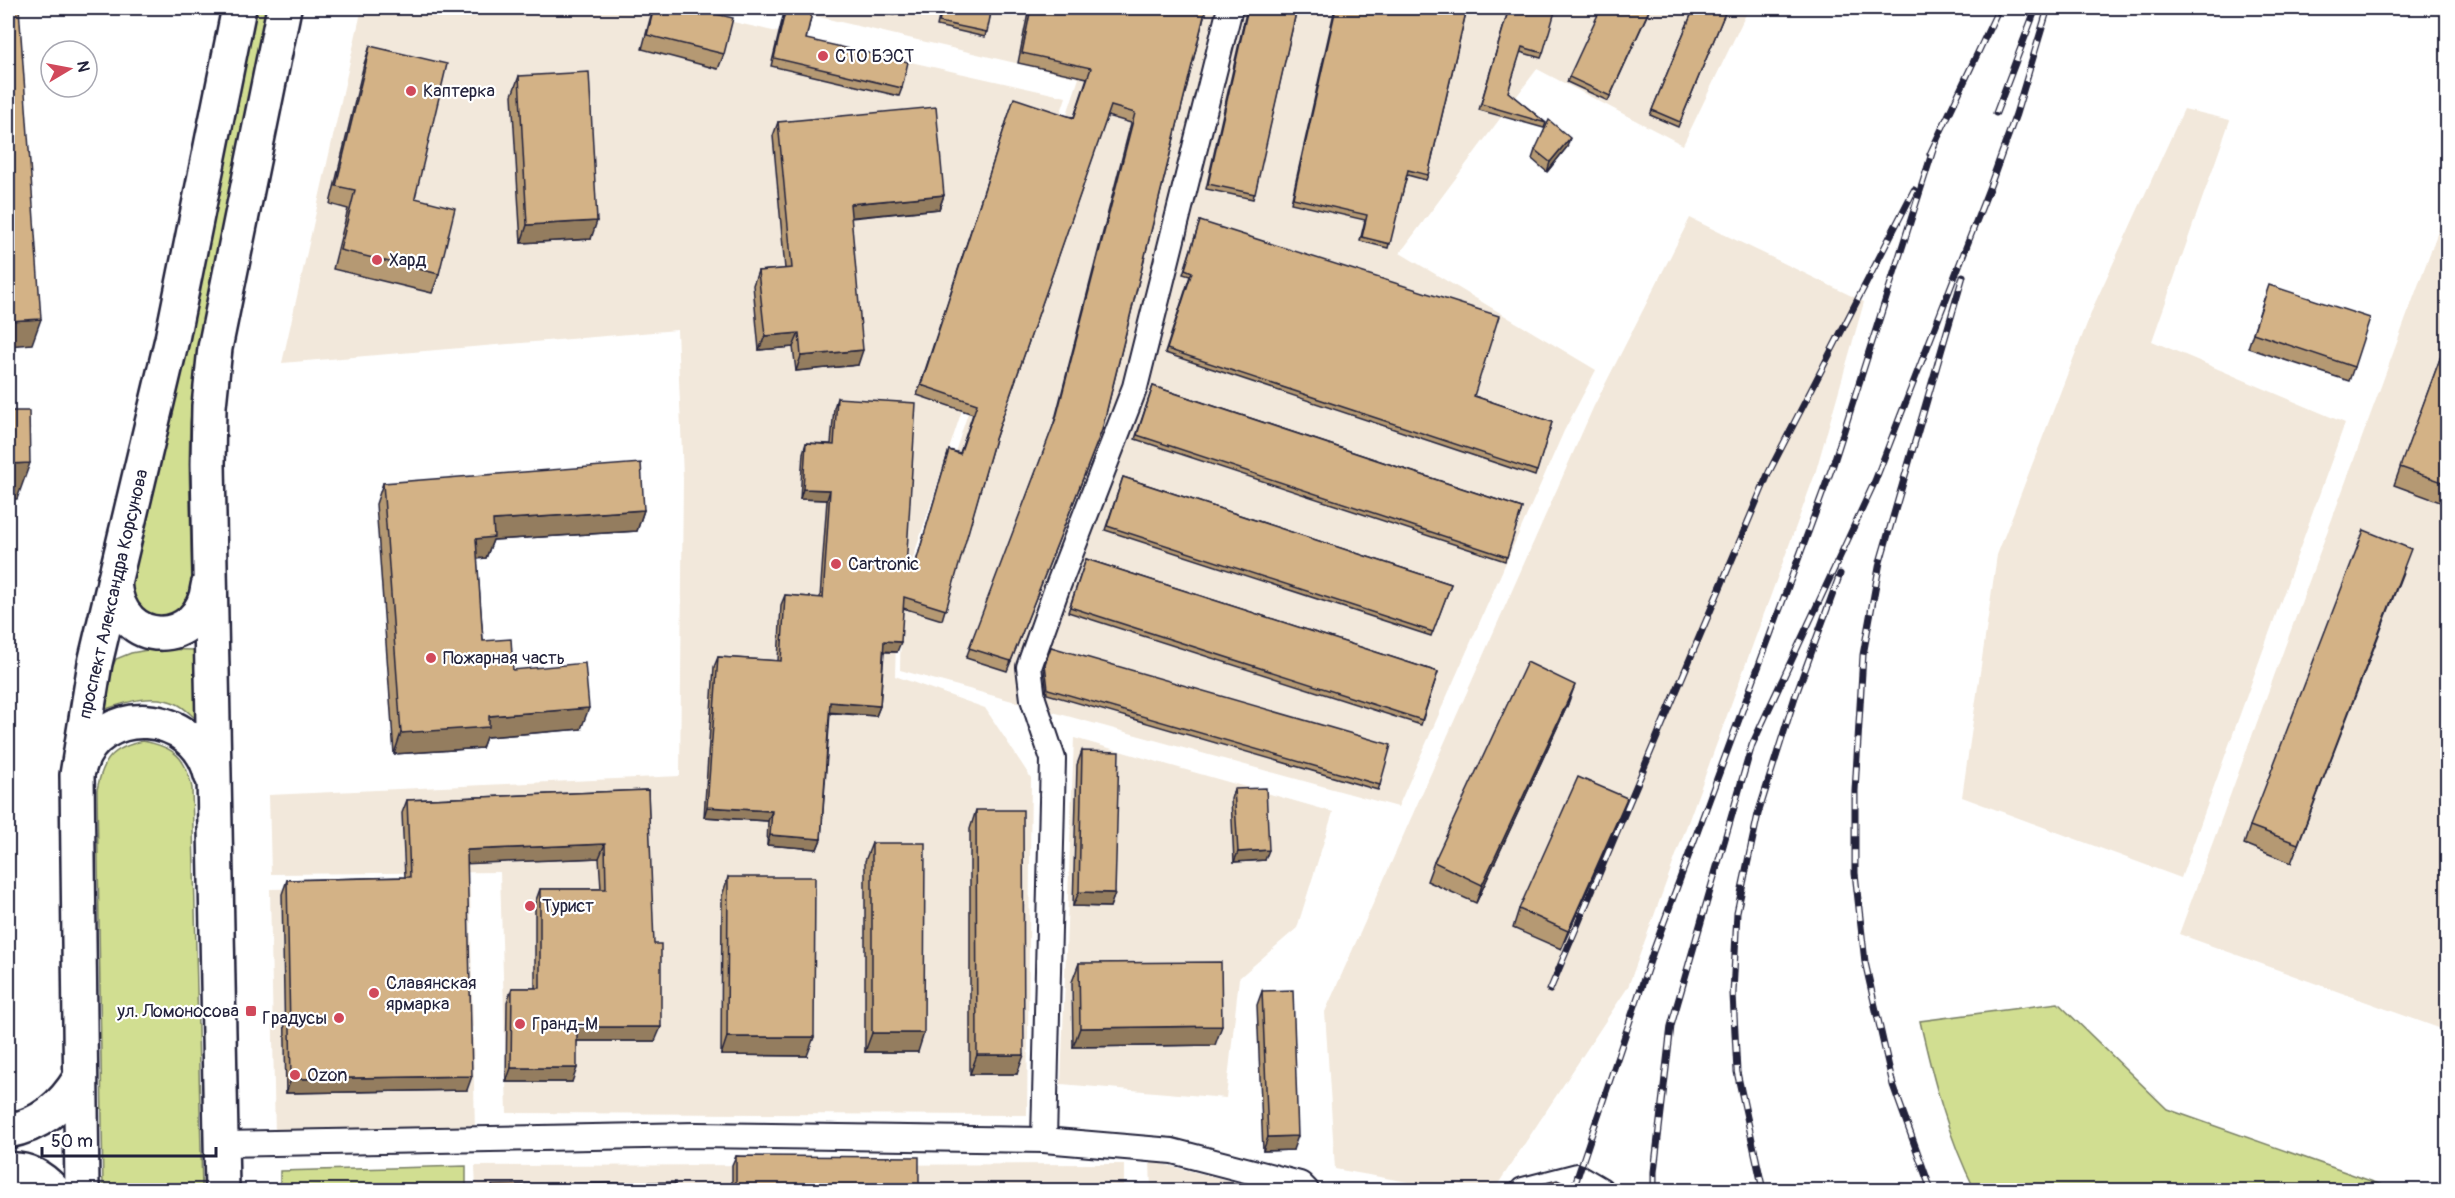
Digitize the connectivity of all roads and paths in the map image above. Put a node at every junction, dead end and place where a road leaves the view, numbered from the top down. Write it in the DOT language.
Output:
graph roads {
  1 [pos="239,8"];
  2 [pos="284,8"];
  3 [pos="1230,8"];
  4 [pos="210,568"];
  5 [pos="114,582"];
  6 [pos="77,775"];
  7 [pos="213,786"];
  8 [pos="80,1078"];
  9 [pos="12,1130"];
  10 [pos="1044,1140"];
  11 [pos="221,1144"];
  12 [pos="14,1169"];
  13 [pos="53,1191"];
  14 [pos="82,1191"];
  15 [pos="222,1191"];
  16 [pos="1306,1191"];
  17 [pos="1523,1191"];
  18 [pos="1601,1191"];
  1 -- 5 [label="main road, проспект Александра Корсунова"];
  2 -- 4 [label="main road"];
  3 -- 10 [label="street"];
  4 -- 5 [label="main road"];
  4 -- 7 [label="main road"];
  5 -- 6 [label="main road, проспект Александра Корсунова"];
  6 -- 7 [label="main road"];
  6 -- 8 [label="main road, проспект Александра Корсунова"];
  7 -- 11 [label="main road"];
  8 -- 9 [label="main road"];
  8 -- 14 [label="main road, проспект Александра Корсунова"];
  9 -- 12 [label="main road"];
  10 -- 11 [label="street"];
  10 -- 16 [label="street"];
  11 -- 15 [label="main road"];
  12 -- 13 [label="main road"];
  17 -- 18 [label="street"];
}
